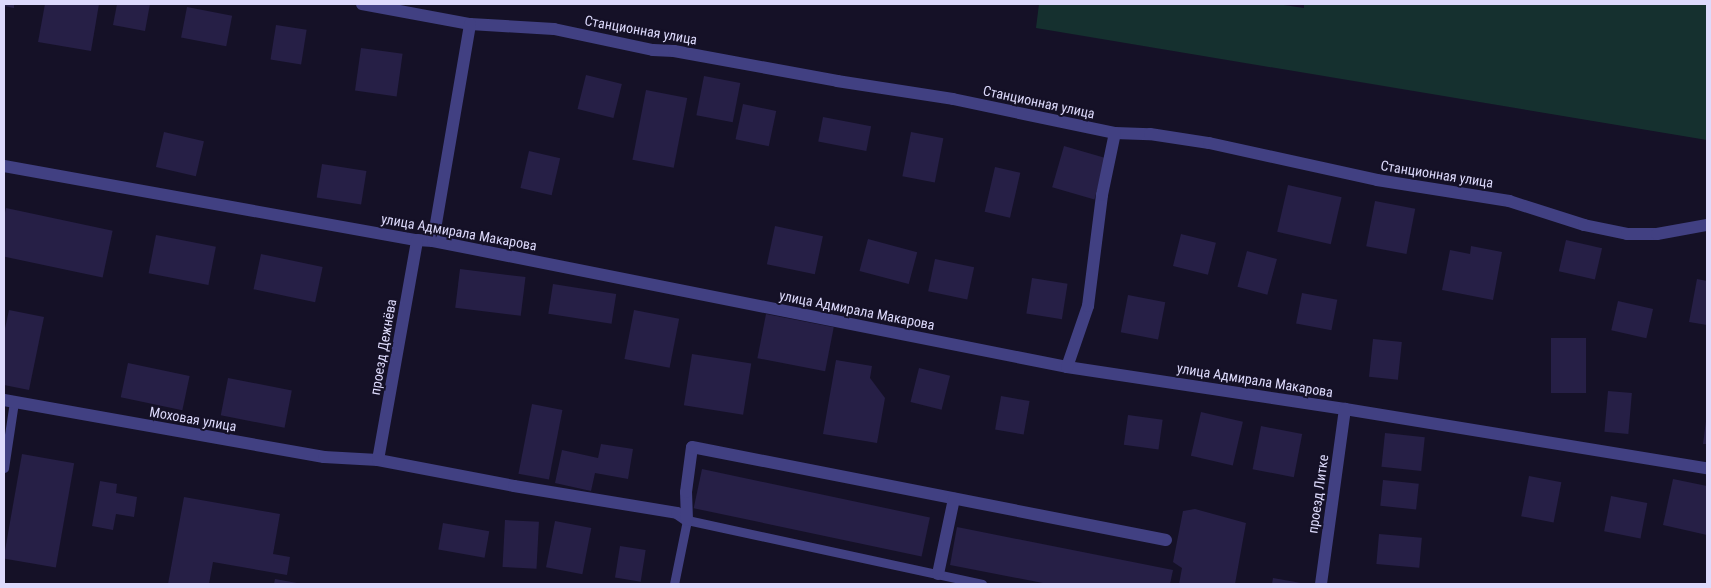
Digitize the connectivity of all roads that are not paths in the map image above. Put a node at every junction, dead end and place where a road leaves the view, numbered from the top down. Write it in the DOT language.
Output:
graph roads {
  1 [pos="362,4"];
  2 [pos="470,24"];
  3 [pos="1115,133"];
  4 [pos="4,166"];
  5 [pos="1707,225"];
  6 [pos="418,240"];
  7 [pos="433,241"];
  8 [pos="1067,367"];
  9 [pos="9,401"];
  10 [pos="1345,409"];
  11 [pos="378,460"];
  12 [pos="4,468"];
  13 [pos="1707,468"];
  14 [pos="954,499"];
  15 [pos="687,520"];
  16 [pos="1166,540"];
  17 [pos="938,574"];
  18 [pos="674,584"];
  19 [pos="982,584"];
  20 [pos="1320,584"];
  1 -- 2 [label="street, Станционная улица"];
  2 -- 3 [label="street, Станционная улица"];
  2 -- 7 [label="street"];
  3 -- 5 [label="street, Станционная улица"];
  3 -- 8 [label="street"];
  4 -- 6 [label="street, улица Адмирала Макарова"];
  6 -- 7 [label="street, улица Адмирала Макарова"];
  6 -- 11 [label="street, проезд Дежнёва"];
  7 -- 8 [label="street, улица Адмирала Макарова"];
  8 -- 10 [label="street, улица Адмирала Макарова"];
  9 -- 11 [label="street, Моховая улица"];
  9 -- 12 [label="lane"];
  10 -- 13 [label="street, улица Адмирала Макарова"];
  10 -- 20 [label="street, проезд Литке"];
  11 -- 15 [label="street, Моховая улица"];
  14 -- 15 [label="street"];
  14 -- 16 [label="street"];
  14 -- 17 [label="street"];
  15 -- 17 [label="lane"];
  15 -- 18 [label="lane"];
  17 -- 19 [label="lane"];
}
